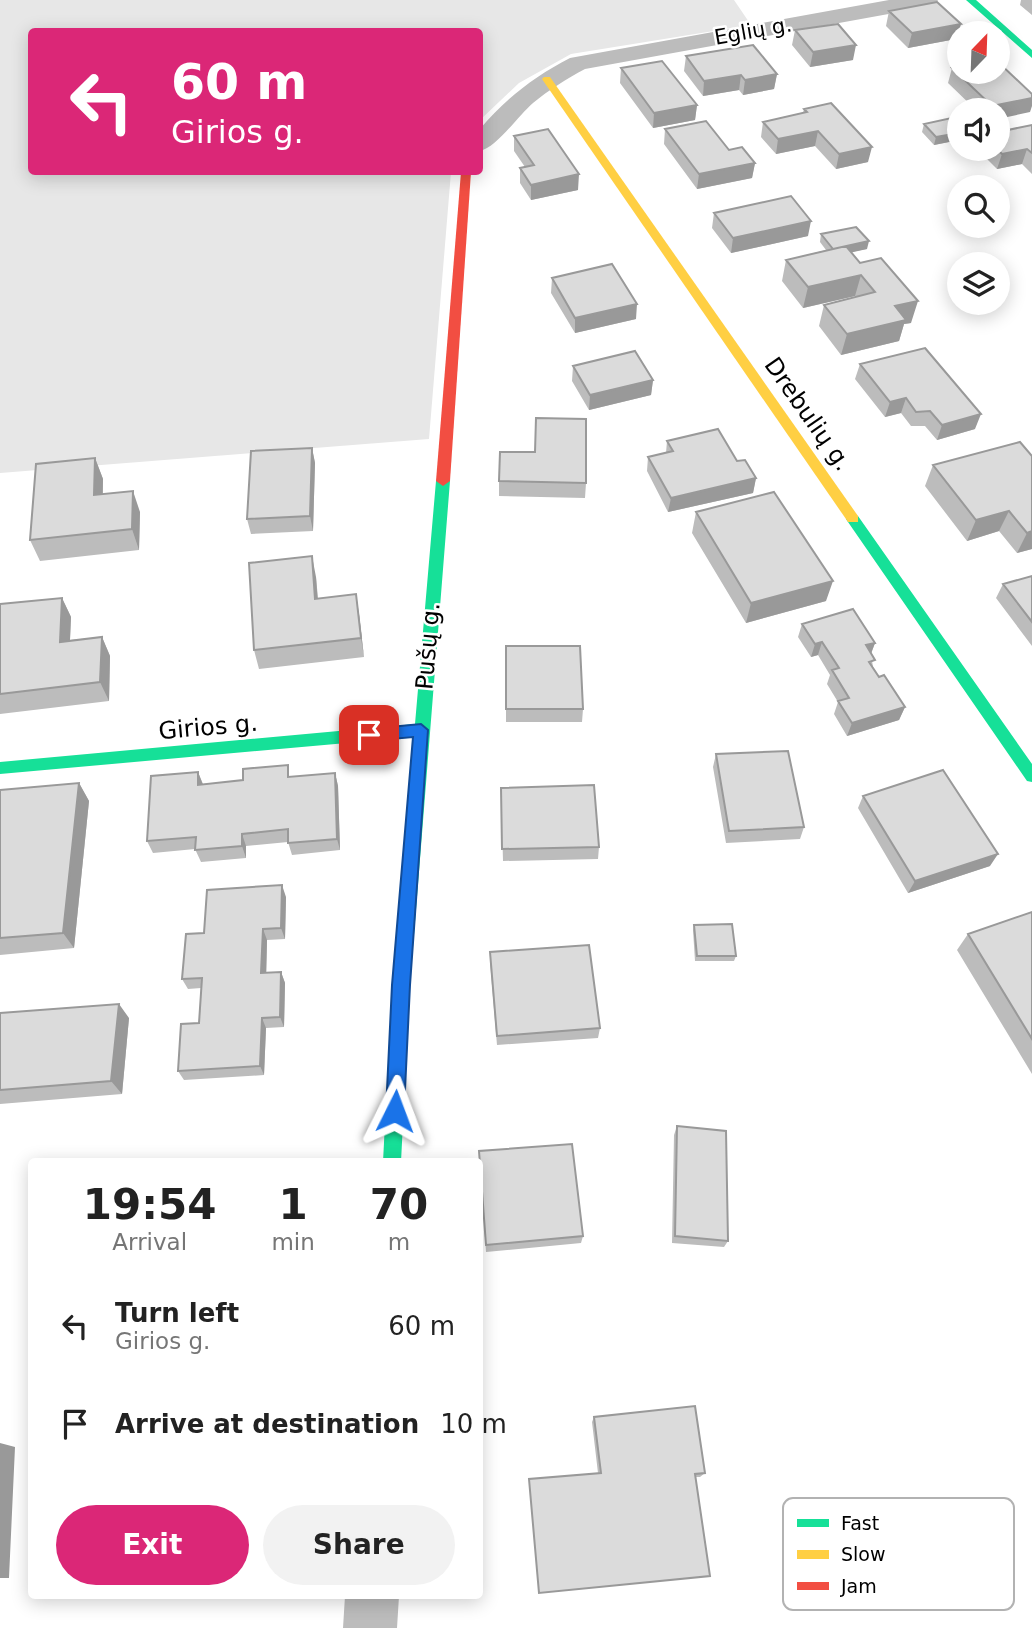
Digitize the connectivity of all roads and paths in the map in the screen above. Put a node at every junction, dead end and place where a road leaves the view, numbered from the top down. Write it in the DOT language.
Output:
graph roads {
  1 [pos="927,0"];
  2 [pos="971,0"];
  3 [pos="1032,55"];
  4 [pos="547,79"];
  5 [pos="483,141"];
  6 [pos="466,175"];
  7 [pos="421,730"];
  8 [pos="0,768"];
  9 [pos="1032,776"];
  10 [pos="393,1158"];
  11 [pos="372,1599"];
  12 [pos="370,1628"];
  1 -- 4 [label="street, Eglių g."];
  2 -- 3 [label="street"];
  4 -- 5 [label="street"];
  4 -- 9 [label="street, Drebulių g."];
  6 -- 7 [label="street, Pušų g."];
  7 -- 8 [label="street, Girios g."];
  7 -- 10 [label="street, Pušų g."];
  11 -- 12 [label="street"];
}
